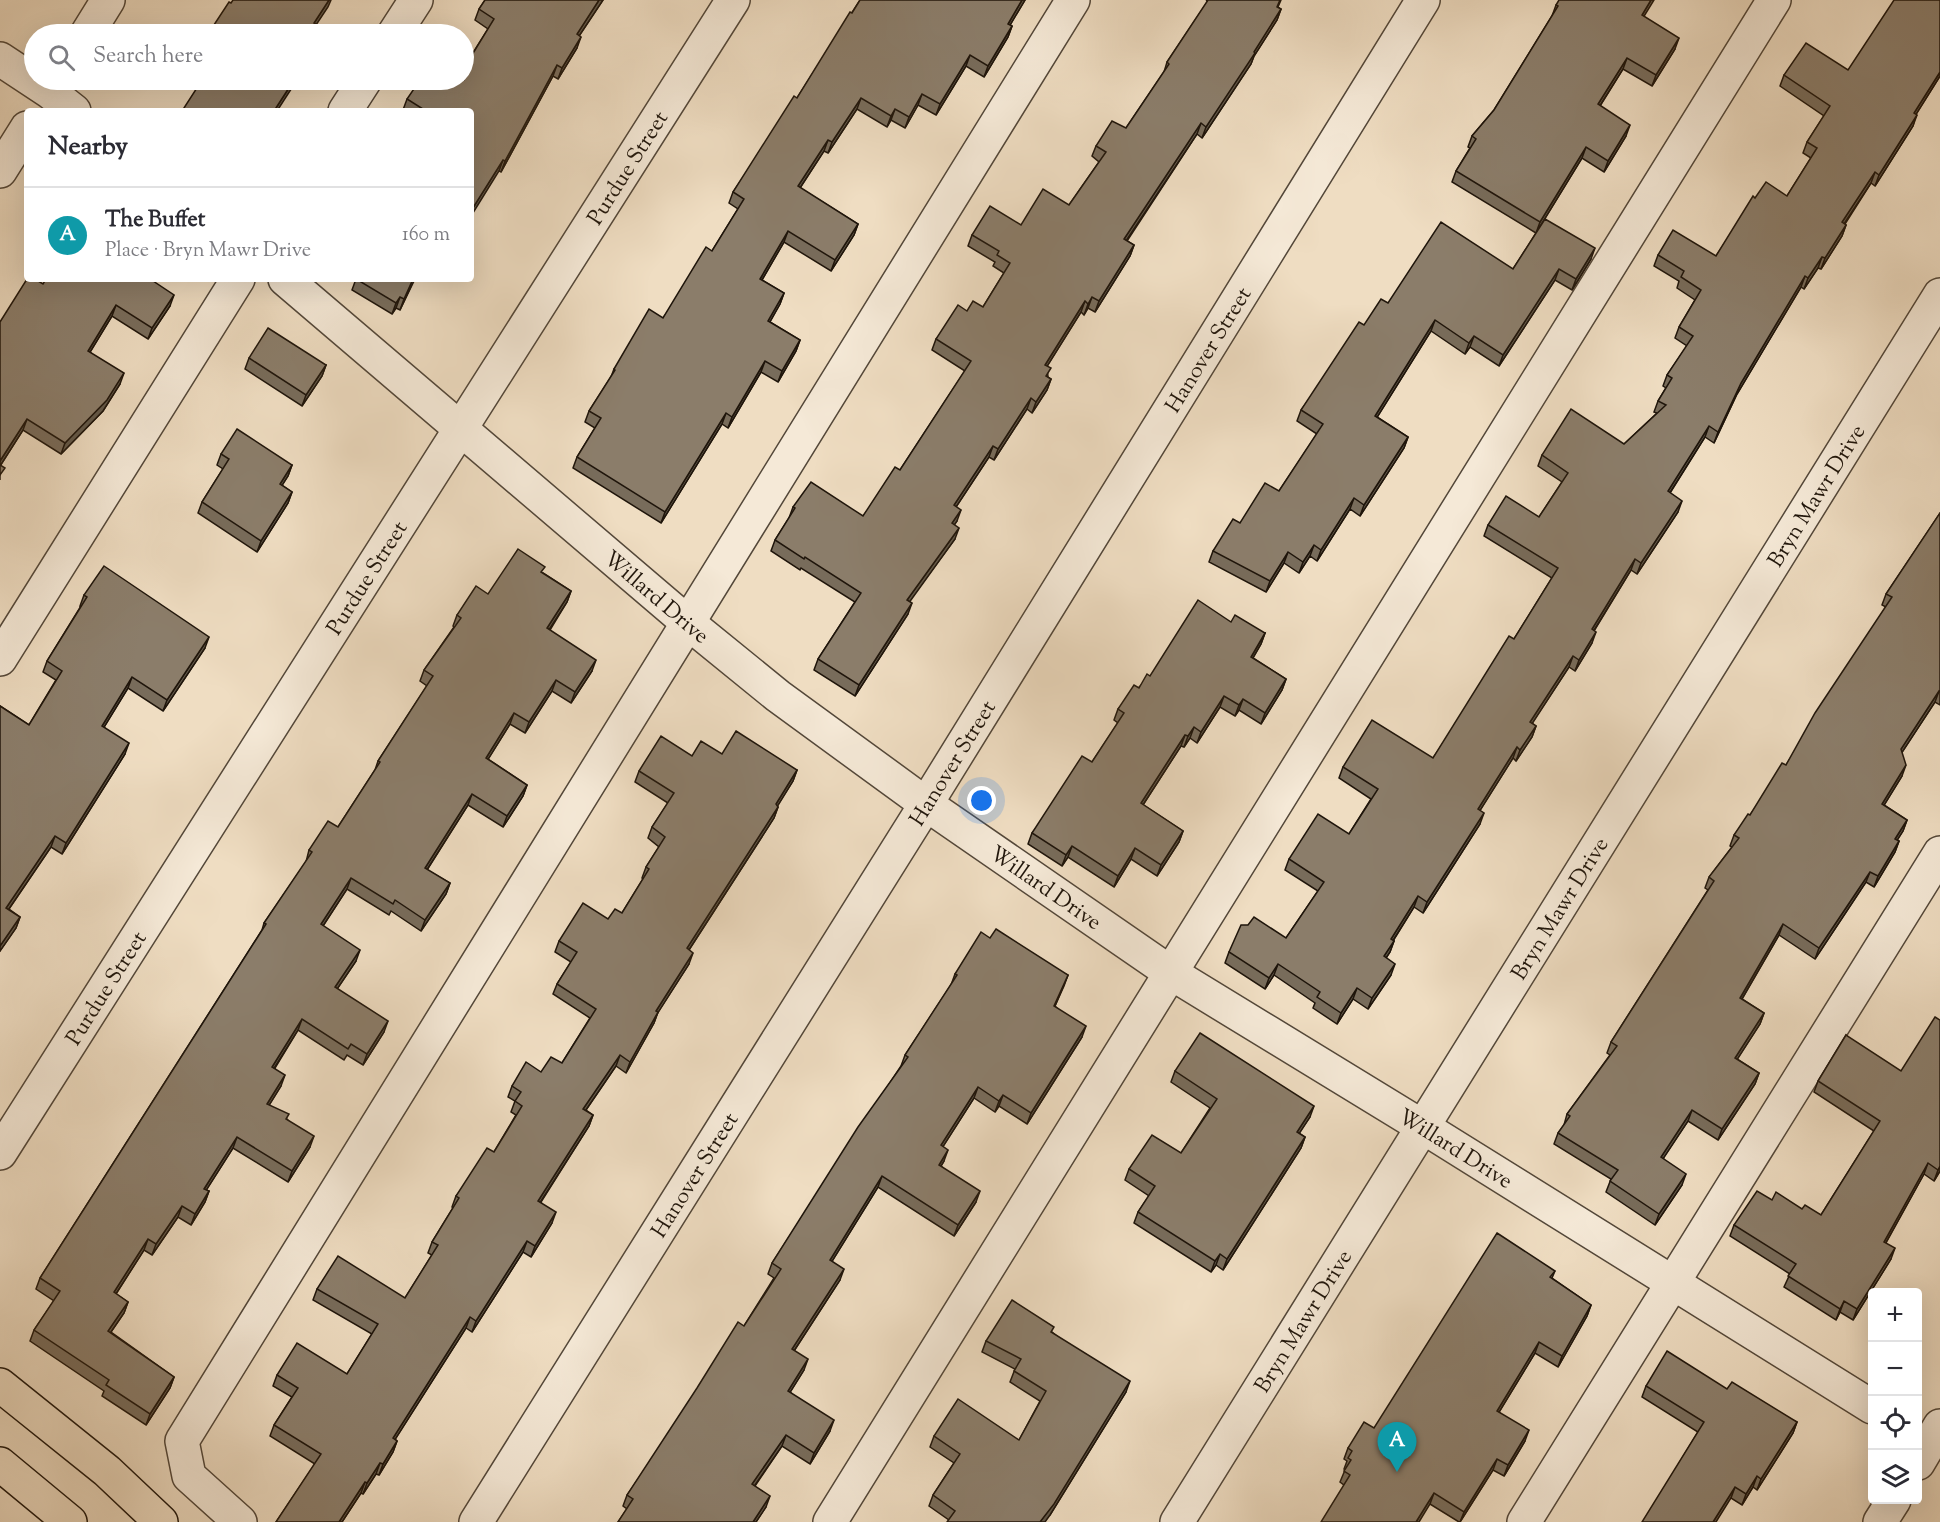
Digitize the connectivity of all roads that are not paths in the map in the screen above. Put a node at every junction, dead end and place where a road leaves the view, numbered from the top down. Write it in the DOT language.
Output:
graph roads {
  1 [pos="108,0"];
  2 [pos="416,0"];
  3 [pos="733,0"];
  4 [pos="1073,0"];
  5 [pos="1423,0"];
  6 [pos="1774,0"];
  7 [pos="93,24"];
  8 [pos="400,24"];
  9 [pos="0,59"];
  10 [pos="24,76"];
  11 [pos="359,90"];
  12 [pos="347,108"];
  13 [pos="24,133"];
  14 [pos="0,171"];
  15 [pos="236,282"];
  16 [pos="289,282"];
  17 [pos="1940,295"];
  18 [pos="462,429"];
  19 [pos="687,622"];
  20 [pos="0,659"];
  21 [pos="926,804"];
  22 [pos="1940,853"];
  23 [pos="1171,973"];
  24 [pos="1423,1127"];
  25 [pos="0,1153"];
  26 [pos="1674,1282"];
  27 [pos="0,1385"];
  28 [pos="1868,1404"];
  29 [pos="0,1464"];
  30 [pos="1891,1504"];
  31 [pos="70,1522"];
  32 [pos="161,1522"];
  33 [pos="240,1522"];
  34 [pos="476,1522"];
  35 [pos="830,1522"];
  36 [pos="1177,1522"];
  37 [pos="1524,1522"];
  38 [pos="1880,1522"];
  1 -- 7 [label="street"];
  2 -- 8 [label="street"];
  3 -- 18 [label="street, Purdue Street"];
  4 -- 19 [label="street"];
  5 -- 21 [label="street, Hanover Street"];
  6 -- 23 [label="street"];
  9 -- 10 [label="street"];
  11 -- 12 [label="street"];
  13 -- 14 [label="street"];
  15 -- 20 [label="street"];
  16 -- 18 [label="street, Willard Drive"];
  17 -- 24 [label="street, Bryn Mawr Drive"];
  18 -- 19 [label="street, Willard Drive"];
  18 -- 25 [label="street, Purdue Street"];
  19 -- 21 [label="street, Willard Drive"];
  19 -- 33 [label="street"];
  21 -- 23 [label="street, Willard Drive"];
  21 -- 34 [label="street, Hanover Street"];
  22 -- 26 [label="street"];
  23 -- 24 [label="street, Willard Drive"];
  23 -- 35 [label="street"];
  24 -- 26 [label="street, Willard Drive"];
  24 -- 36 [label="street, Bryn Mawr Drive"];
  26 -- 28 [label="street, Willard Drive"];
  26 -- 37 [label="street"];
  27 -- 32 [label="main road"];
  29 -- 31 [label="main road"];
  30 -- 38 [label="street"];
}
